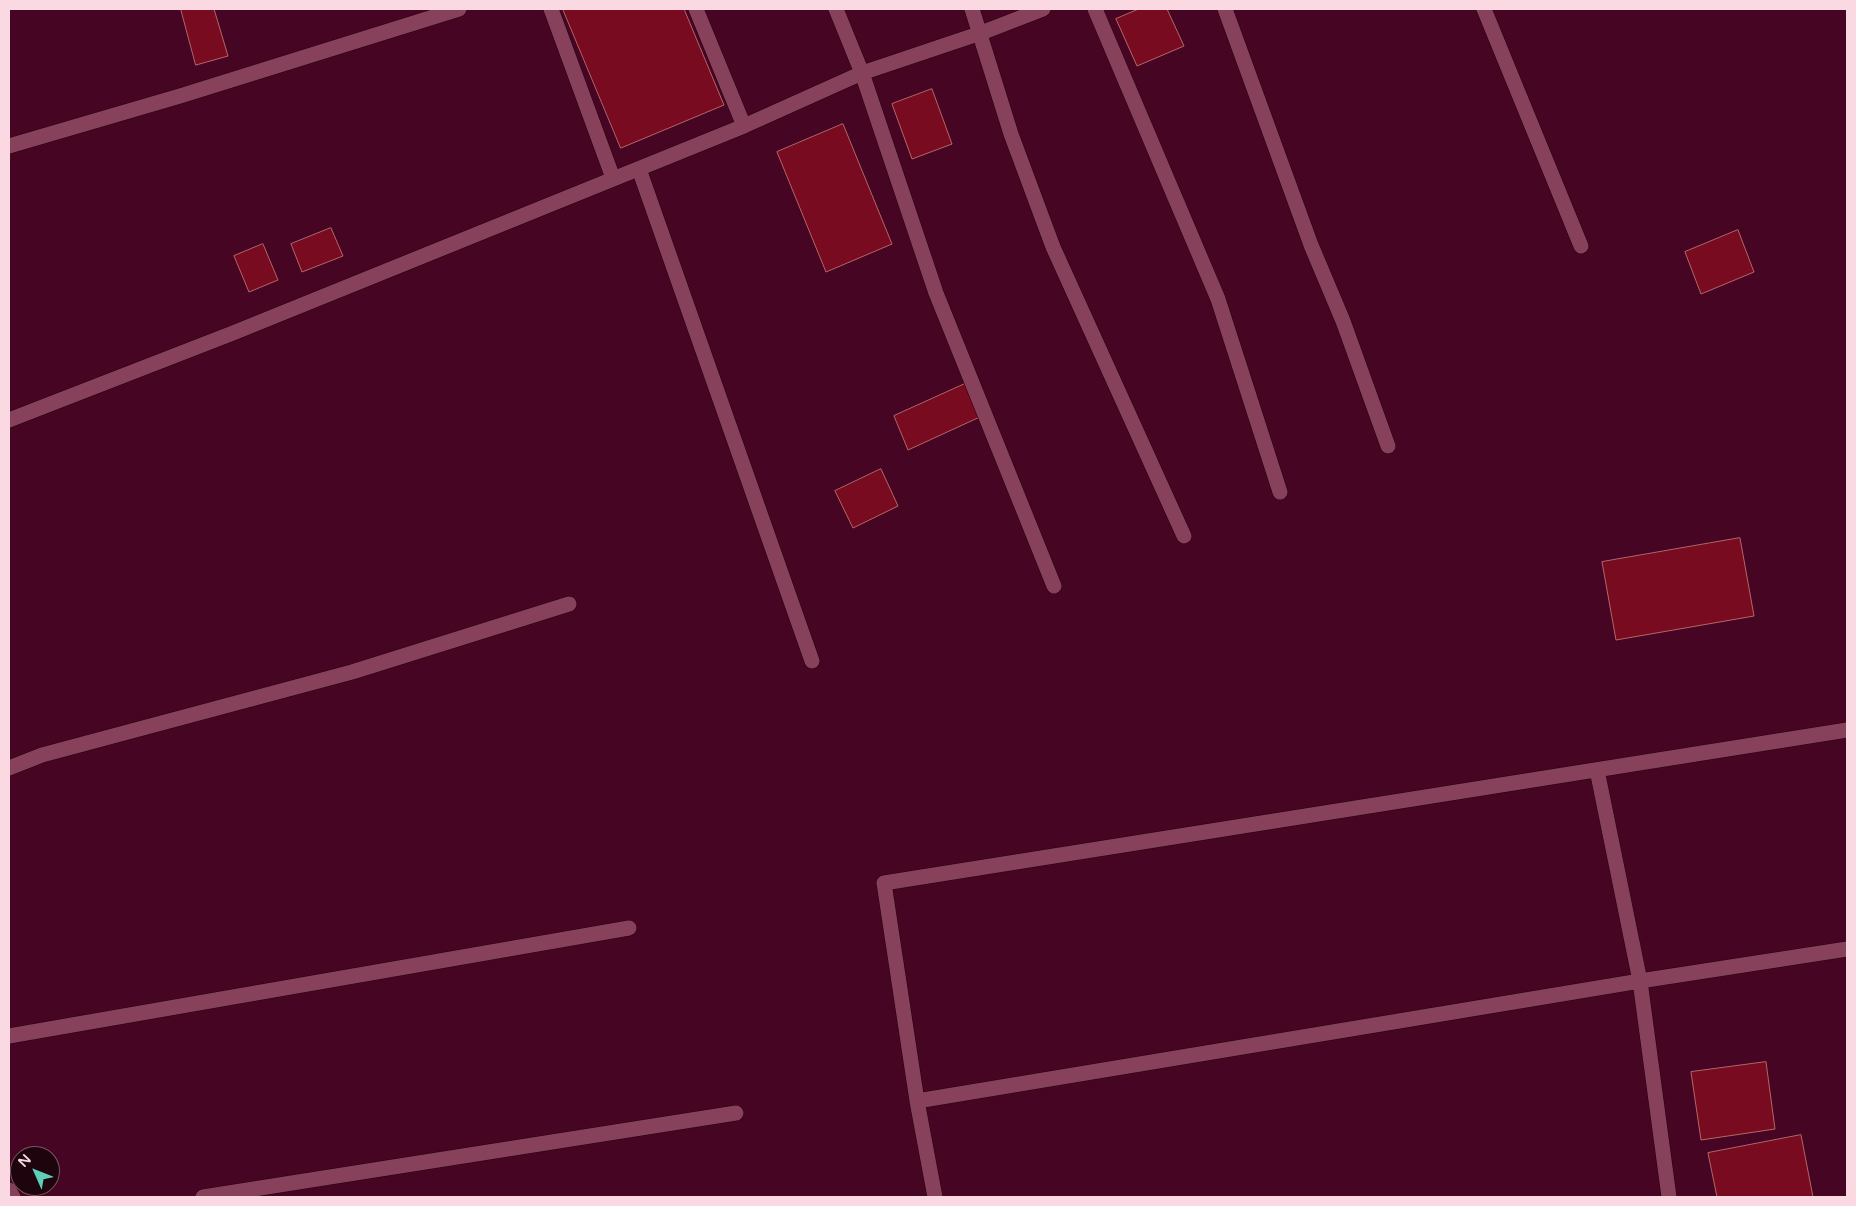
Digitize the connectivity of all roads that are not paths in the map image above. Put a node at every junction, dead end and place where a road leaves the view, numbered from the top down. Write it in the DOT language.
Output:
graph roads {
  1 [pos="459,9"];
  2 [pos="550,9"];
  3 [pos="696,9"];
  4 [pos="836,9"];
  5 [pos="972,9"];
  6 [pos="1043,9"];
  7 [pos="1095,9"];
  8 [pos="1225,9"];
  9 [pos="1484,9"];
  10 [pos="981,33"];
  11 [pos="862,73"];
  12 [pos="744,126"];
  13 [pos="9,146"];
  14 [pos="639,169"];
  15 [pos="613,178"];
  16 [pos="1581,246"];
  17 [pos="9,420"];
  18 [pos="1388,446"];
  19 [pos="1280,492"];
  20 [pos="1184,536"];
  21 [pos="1054,586"];
  22 [pos="569,604"];
  23 [pos="812,661"];
  24 [pos="1847,730"];
  25 [pos="9,768"];
  26 [pos="1597,770"];
  27 [pos="629,928"];
  28 [pos="1847,949"];
  29 [pos="1640,981"];
  30 [pos="9,1036"];
  31 [pos="917,1102"];
  32 [pos="736,1113"];
  33 [pos="9,1190"];
  34 [pos="12,1197"];
  35 [pos="204,1197"];
  36 [pos="936,1197"];
  37 [pos="1669,1197"];
  1 -- 13 [label="street"];
  2 -- 15 [label="street"];
  3 -- 12 [label="street"];
  4 -- 11 [label="street"];
  5 -- 10 [label="street"];
  6 -- 10 [label="street"];
  7 -- 19 [label="street"];
  8 -- 18 [label="street"];
  9 -- 16 [label="street"];
  10 -- 11 [label="street"];
  10 -- 20 [label="street"];
  11 -- 12 [label="street"];
  11 -- 21 [label="street"];
  12 -- 14 [label="street"];
  14 -- 15 [label="street"];
  14 -- 23 [label="street"];
  15 -- 17 [label="street"];
  22 -- 25 [label="street"];
  24 -- 26 [label="street"];
  26 -- 29 [label="street"];
  26 -- 31 [label="street"];
  27 -- 30 [label="street"];
  28 -- 29 [label="street"];
  29 -- 31 [label="street"];
  29 -- 37 [label="street"];
  31 -- 36 [label="street"];
  32 -- 35 [label="street"];
  33 -- 34 [label="street"];
}
